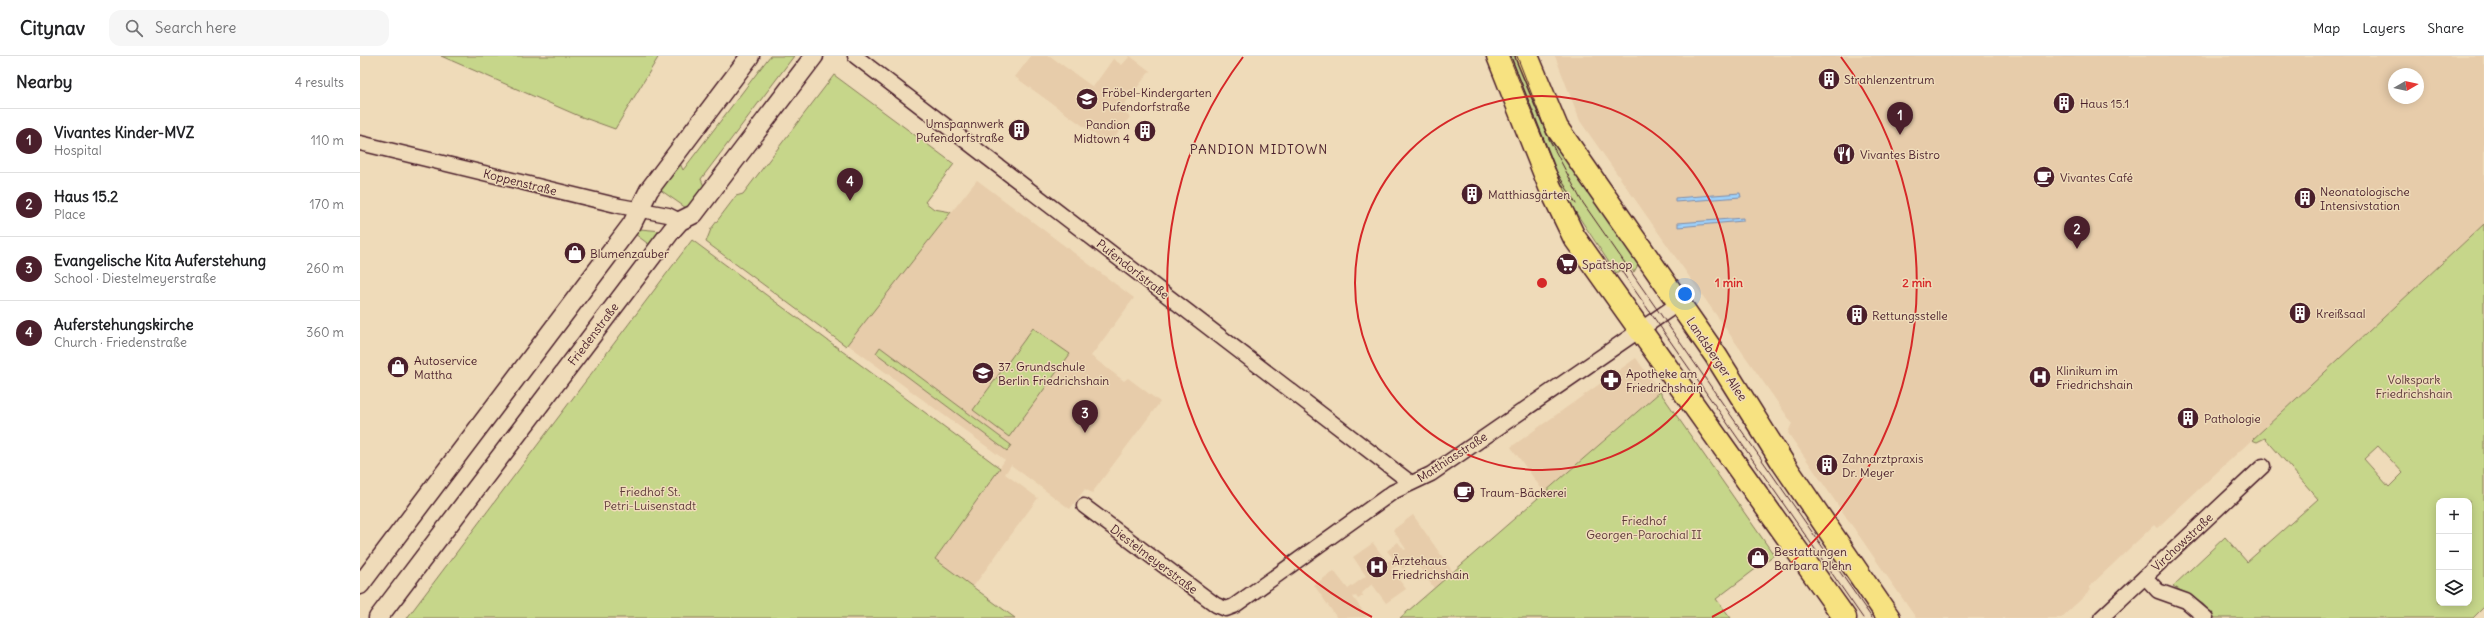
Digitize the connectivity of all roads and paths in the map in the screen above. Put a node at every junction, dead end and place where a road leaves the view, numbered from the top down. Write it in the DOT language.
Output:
graph roads {
  1 [pos="750,56"];
  2 [pos="814,56"];
  3 [pos="855,56"];
  4 [pos="1498,56"];
  5 [pos="1528,56"];
  6 [pos="360,143"];
  7 [pos="640,211"];
  8 [pos="680,221"];
  9 [pos="1679,303"];
  10 [pos="1640,330"];
  11 [pos="2263,466"];
  12 [pos="1411,483"];
  13 [pos="1084,506"];
  14 [pos="2145,577"];
  15 [pos="360,585"];
  16 [pos="1226,608"];
  17 [pos="378,618"];
  18 [pos="1845,618"];
  19 [pos="1889,618"];
  20 [pos="2101,618"];
  21 [pos="2206,618"];
  1 -- 7 [label="street"];
  2 -- 8 [label="street, Friedenstraße"];
  3 -- 12 [label="street, Pufendorfstraße"];
  4 -- 10 [label="main road"];
  5 -- 9 [label="main road, Landsberger Allee"];
  6 -- 7 [label="street, Koppenstraße"];
  7 -- 8 [label="street, Koppenstraße"];
  7 -- 15 [label="street"];
  8 -- 17 [label="street, Friedenstraße"];
  9 -- 10 [label="street, Matthiasstraße"];
  9 -- 19 [label="main road, Landsberger Allee"];
  10 -- 12 [label="street, Matthiasstraße"];
  10 -- 18 [label="main road"];
  11 -- 14 [label="street, Virchowstraße"];
  12 -- 16 [label="street, Matthiasstraße"];
  13 -- 16 [label="street, Diestelmeyerstraße"];
  14 -- 20 [label="street, Virchowstraße"];
  14 -- 21 [label="street"];
}
